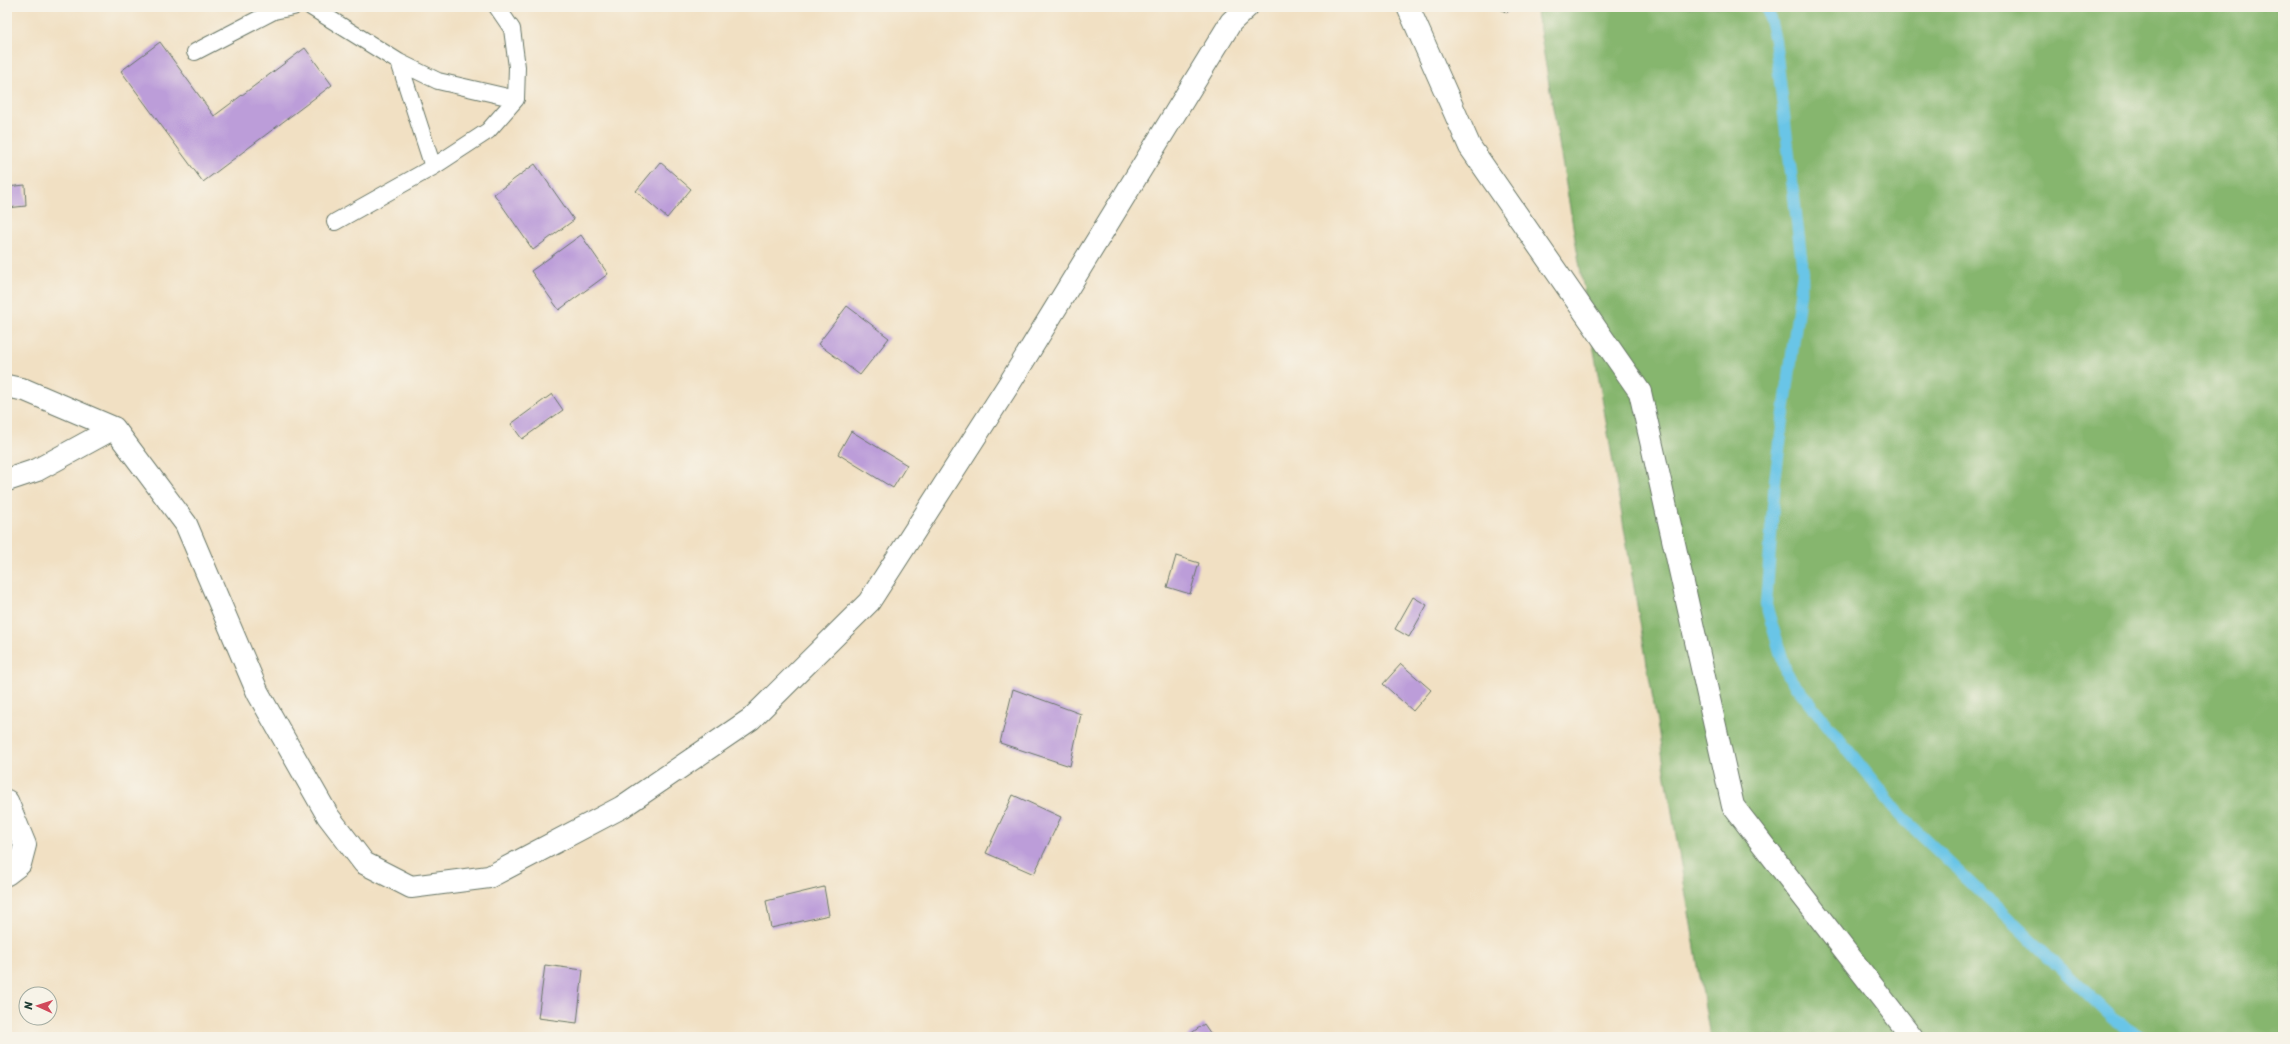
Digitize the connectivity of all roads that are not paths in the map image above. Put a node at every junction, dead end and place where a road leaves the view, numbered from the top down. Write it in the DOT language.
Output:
graph roads {
  1 [pos="294,7"];
  2 [pos="311,7"];
  3 [pos="497,7"];
  4 [pos="1247,7"];
  5 [pos="1408,7"];
  6 [pos="195,52"];
  7 [pos="399,62"];
  8 [pos="516,99"];
  9 [pos="432,167"];
  10 [pos="335,222"];
  11 [pos="7,386"];
  12 [pos="114,428"];
  13 [pos="7,480"];
  14 [pos="7,802"];
  15 [pos="7,874"];
  16 [pos="1912,1037"];
  1 -- 6 [label="lane"];
  2 -- 7 [label="lane"];
  3 -- 8 [label="lane"];
  4 -- 12 [label="street"];
  5 -- 16 [label="street"];
  7 -- 8 [label="lane"];
  7 -- 9 [label="lane"];
  8 -- 9 [label="lane"];
  9 -- 10 [label="lane"];
  11 -- 12 [label="street"];
  12 -- 13 [label="street"];
  14 -- 15 [label="street"];
}
